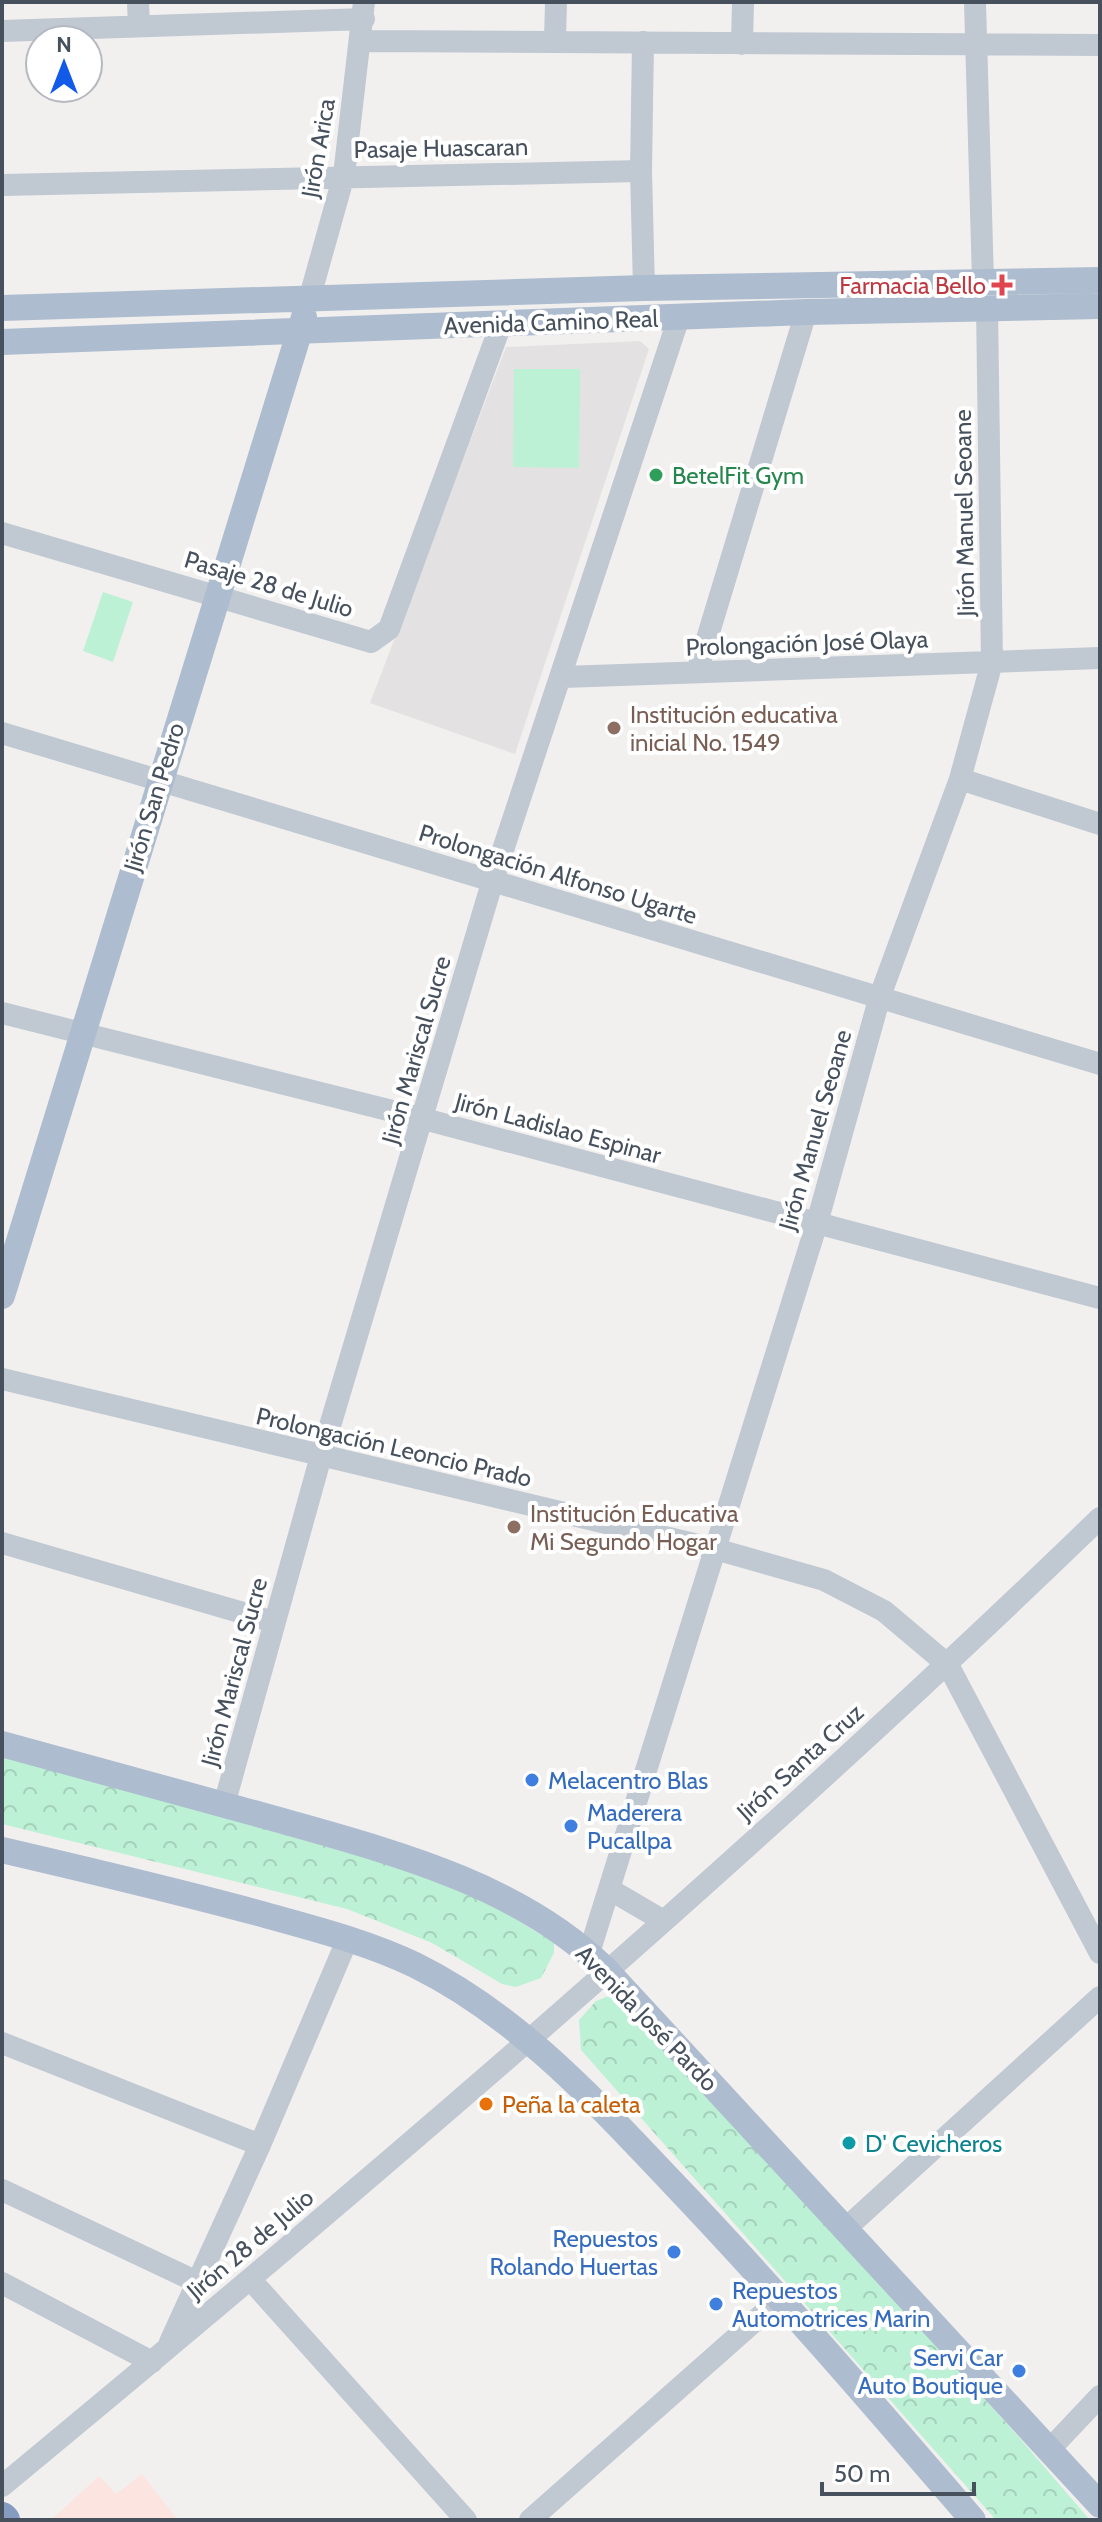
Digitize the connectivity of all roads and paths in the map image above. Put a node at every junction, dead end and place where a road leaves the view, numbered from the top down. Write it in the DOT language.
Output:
graph roads {
  1 [pos="138,2"];
  2 [pos="556,2"];
  3 [pos="743,2"];
  4 [pos="975,2"];
  5 [pos="363,21"];
  6 [pos="139,26"];
  7 [pos="2,31"];
  8 [pos="555,41"];
  9 [pos="643,42"];
  10 [pos="976,43"];
  11 [pos="742,44"];
  12 [pos="1100,45"];
  13 [pos="641,171"];
  14 [pos="344,175"];
  15 [pos="2,185"];
  16 [pos="1100,280"];
  17 [pos="644,288"];
  18 [pos="985,294"];
  19 [pos="309,300"];
  20 [pos="1100,306"];
  21 [pos="2,308"];
  22 [pos="806,312"];
  23 [pos="679,317"];
  24 [pos="501,324"];
  25 [pos="300,331"];
  26 [pos="2,342"];
  27 [pos="2,533"];
  28 [pos="216,594"];
  29 [pos="1100,658"];
  30 [pos="992,662"];
  31 [pos="697,672"];
  32 [pos="563,677"];
  33 [pos="2,733"];
  34 [pos="960,779"];
  35 [pos="159,781"];
  36 [pos="1100,824"];
  37 [pos="492,883"];
  38 [pos="880,996"];
  39 [pos="2,1013"];
  40 [pos="82,1033"];
  41 [pos="1100,1064"];
  42 [pos="424,1119"];
  43 [pos="817,1223"];
  44 [pos="2,1296"];
  45 [pos="1100,1298"];
  46 [pos="2,1379"];
  47 [pos="321,1456"];
  48 [pos="1100,1518"];
  49 [pos="2,1543"];
  50 [pos="715,1549"];
  51 [pos="274,1622"];
  52 [pos="948,1665"];
  53 [pos="2,1744"];
  54 [pos="224,1805"];
  55 [pos="2,1850"];
  56 [pos="609,1889"];
  57 [pos="662,1920"];
  58 [pos="348,1938"];
  59 [pos="1100,1953"];
  60 [pos="597,1962"];
  61 [pos="1100,1997"];
  62 [pos="529,2039"];
  63 [pos="2,2043"];
  64 [pos="260,2145"];
  65 [pos="2,2190"];
  66 [pos="844,2230"];
  67 [pos="250,2279"];
  68 [pos="197,2282"];
  69 [pos="2,2283"];
  70 [pos="782,2297"];
  71 [pos="159,2356"];
  72 [pos="1100,2396"];
  73 [pos="1050,2449"];
  74 [pos="2,2486"];
  75 [pos="1100,2505"];
  76 [pos="466,2520"];
  77 [pos="530,2520"];
  78 [pos="973,2520"];
  1 -- 6 [label="street"];
  2 -- 8 [label="street"];
  3 -- 11 [label="street"];
  4 -- 10 [label="street, Jirón Manuel Seoane"];
  5 -- 6 [label="street"];
  5 -- 8 [label="street"];
  5 -- 14 [label="street, Jirón Arica"];
  6 -- 7 [label="street"];
  8 -- 9 [label="street"];
  9 -- 11 [label="street"];
  9 -- 13 [label="street"];
  10 -- 11 [label="street"];
  10 -- 12 [label="street"];
  10 -- 18 [label="street, Jirón Manuel Seoane"];
  13 -- 14 [label="street, Pasaje Huascaran"];
  13 -- 17 [label="street"];
  14 -- 15 [label="street, Pasaje Huascaran"];
  14 -- 19 [label="street, Jirón Arica"];
  16 -- 18 [label="main road, Avenida Camino Real"];
  17 -- 18 [label="main road, Avenida Camino Real"];
  17 -- 19 [label="main road, Avenida Camino Real"];
  18 -- 20 [label="main road, Avenida Camino Real"];
  18 -- 22 [label="main road, Avenida Camino Real"];
  18 -- 30 [label="street, Jirón Manuel Seoane"];
  19 -- 21 [label="main road, Avenida Camino Real"];
  19 -- 25 [label="main road, Jirón San Pedro"];
  22 -- 23 [label="main road, Avenida Camino Real"];
  22 -- 31 [label="street"];
  23 -- 24 [label="main road, Avenida Camino Real"];
  23 -- 32 [label="street, Jirón Mariscal Sucre"];
  24 -- 25 [label="main road, Avenida Camino Real"];
  24 -- 28 [label="street, Pasaje 28 de Julio"];
  25 -- 26 [label="main road, Avenida Camino Real"];
  25 -- 28 [label="main road, Jirón San Pedro"];
  27 -- 28 [label="street, Pasaje 28 de Julio"];
  28 -- 35 [label="main road, Jirón San Pedro"];
  29 -- 30 [label="street, Prolongación José Olaya"];
  30 -- 31 [label="street, Prolongación José Olaya"];
  30 -- 34 [label="street, Jirón Manuel Seoane"];
  31 -- 32 [label="street, Prolongación José Olaya"];
  32 -- 37 [label="street, Jirón Mariscal Sucre"];
  33 -- 35 [label="street, Prolongación Alfonso Ugarte"];
  34 -- 36 [label="street"];
  34 -- 38 [label="street, Jirón Manuel Seoane"];
  35 -- 37 [label="street, Prolongación Alfonso Ugarte"];
  35 -- 40 [label="main road, Jirón San Pedro"];
  37 -- 38 [label="street, Prolongación Alfonso Ugarte"];
  37 -- 42 [label="street, Jirón Mariscal Sucre"];
  38 -- 41 [label="street, Prolongación Alfonso Ugarte"];
  38 -- 43 [label="street, Jirón Manuel Seoane"];
  39 -- 40 [label="street, Jirón Ladislao Espinar"];
  40 -- 42 [label="street, Jirón Ladislao Espinar"];
  40 -- 44 [label="main road, Jirón San Pedro"];
  42 -- 43 [label="street, Jirón Ladislao Espinar"];
  42 -- 47 [label="street, Jirón Mariscal Sucre"];
  43 -- 45 [label="street, Jirón Ladislao Espinar"];
  43 -- 50 [label="street, Jirón Manuel Seoane"];
  46 -- 47 [label="street, Prolongación Leoncio Prado"];
  47 -- 50 [label="street, Prolongación Leoncio Prado"];
  47 -- 51 [label="street, Jirón Mariscal Sucre"];
  48 -- 52 [label="street, Jirón Santa Cruz"];
  49 -- 51 [label="street"];
  50 -- 52 [label="street, Prolongación Leoncio Prado"];
  50 -- 56 [label="street, Jirón Manuel Seoane"];
  51 -- 54 [label="street, Jirón Mariscal Sucre"];
  52 -- 57 [label="street, Jirón Santa Cruz"];
  52 -- 59 [label="street, Prolongación Leoncio Prado"];
  53 -- 54 [label="main road, Avenida José Pardo"];
  54 -- 60 [label="main road, Avenida José Pardo"];
  55 -- 58 [label="main road"];
  56 -- 57 [label="street"];
  56 -- 60 [label="street, Jirón Manuel Seoane"];
  57 -- 60 [label="street, Jirón Santa Cruz"];
  58 -- 62 [label="main road"];
  58 -- 64 [label="street"];
  60 -- 62 [label="street, Jirón Santa Cruz"];
  60 -- 66 [label="main road, Avenida José Pardo"];
  61 -- 66 [label="street"];
  62 -- 67 [label="street, Jirón 28 de Julio"];
  62 -- 70 [label="main road"];
  63 -- 64 [label="street"];
  64 -- 68 [label="street"];
  65 -- 68 [label="street"];
  66 -- 73 [label="main road, Avenida José Pardo"];
  67 -- 71 [label="street, Jirón 28 de Julio"];
  67 -- 76 [label="street"];
  68 -- 71 [label="street"];
  69 -- 71 [label="street"];
  70 -- 77 [label="street"];
  70 -- 78 [label="main road"];
  71 -- 74 [label="street, Jirón 28 de Julio"];
  72 -- 73 [label="street"];
  73 -- 75 [label="main road, Avenida José Pardo"];
}
